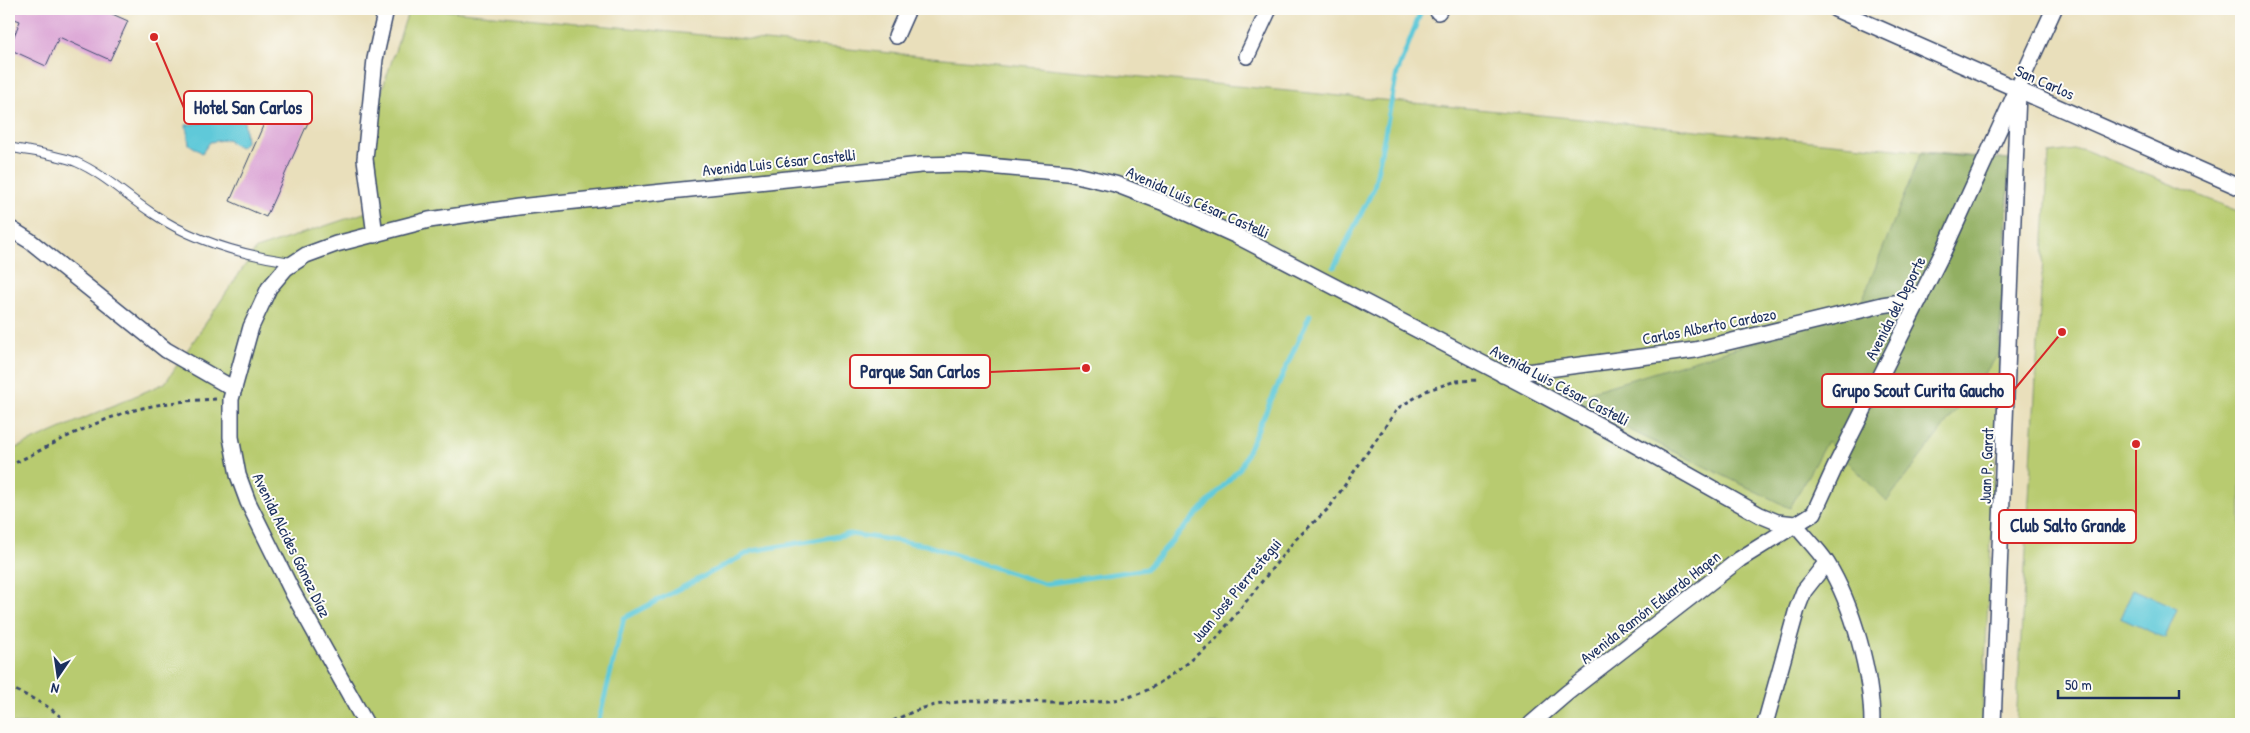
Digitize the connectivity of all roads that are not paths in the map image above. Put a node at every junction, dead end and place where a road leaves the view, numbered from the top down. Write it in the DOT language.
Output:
graph roads {
  1 [pos="386,9"];
  2 [pos="908,9"];
  3 [pos="1269,9"];
  4 [pos="1835,9"];
  5 [pos="2054,9"];
  6 [pos="896,36"];
  7 [pos="1247,56"];
  8 [pos="2018,89"];
  9 [pos="9,147"];
  10 [pos="2241,188"];
  11 [pos="9,228"];
  12 [pos="375,235"];
  13 [pos="295,263"];
  14 [pos="1920,299"];
  15 [pos="1503,375"];
  16 [pos="232,394"];
  17 [pos="1795,524"];
  18 [pos="1826,563"];
  19 [pos="1994,722"];
  20 [pos="366,724"];
  21 [pos="1531,724"];
  22 [pos="1765,724"];
  23 [pos="1872,724"];
  1 -- 12 [label="street"];
  2 -- 6 [label="street"];
  3 -- 7 [label="street"];
  4 -- 8 [label="street, San Carlos"];
  5 -- 8 [label="street, Avenida del Deporte"];
  8 -- 10 [label="street, San Carlos"];
  8 -- 14 [label="street, Avenida del Deporte"];
  8 -- 19 [label="street, Juan P. Garat"];
  9 -- 13 [label="lane"];
  11 -- 16 [label="street"];
  12 -- 13 [label="street, Avenida Alcides Gómez Díaz"];
  12 -- 15 [label="street, Avenida Luis César Castelli"];
  13 -- 16 [label="street, Avenida Alcides Gómez Díaz"];
  14 -- 15 [label="street, Carlos Alberto Cardozo"];
  14 -- 17 [label="street, Avenida del Deporte"];
  15 -- 17 [label="street, Avenida Luis César Castelli"];
  16 -- 20 [label="street, Avenida Alcides Gómez Díaz"];
  17 -- 18 [label="street"];
  17 -- 21 [label="street, Avenida Ramón Eduardo Hagen"];
  18 -- 22 [label="street"];
  18 -- 23 [label="street"];
}
